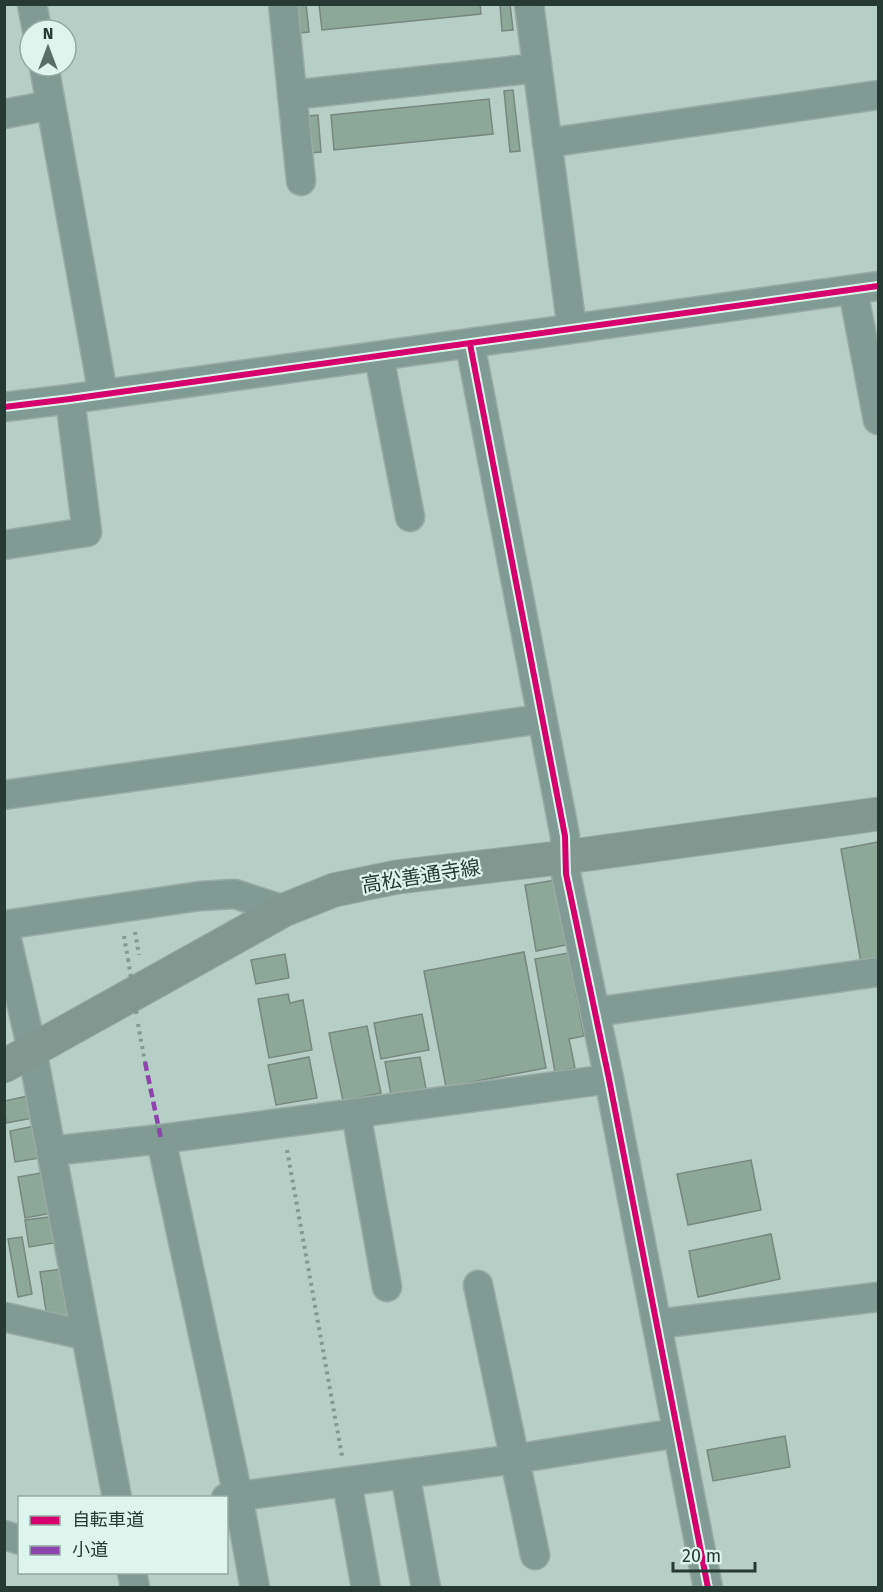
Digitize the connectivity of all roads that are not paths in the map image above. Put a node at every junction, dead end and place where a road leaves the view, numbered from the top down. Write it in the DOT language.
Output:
graph roads {
  1 [pos="283,4"];
  2 [pos="529,4"];
  3 [pos="537,68"];
  4 [pos="46,78"];
  5 [pos="292,95"];
  6 [pos="879,95"];
  7 [pos="51,105"];
  8 [pos="4,114"];
  9 [pos="547,143"];
  10 [pos="301,181"];
  11 [pos="866,288"];
  12 [pos="572,329"];
  13 [pos="470,344"];
  14 [pos="379,356"];
  15 [pos="103,394"];
  16 [pos="70,399"];
  17 [pos="4,407"];
  18 [pos="879,420"];
  19 [pos="410,517"];
  20 [pos="4,545"];
  21 [pos="542,719"];
  22 [pos="4,795"];
  23 [pos="879,814"];
  24 [pos="566,857"];
  25 [pos="284,910"];
  26 [pos="4,926"];
  27 [pos="879,972"];
  28 [pos="595,1012"];
  29 [pos="18,1058"];
  30 [pos="609,1079"];
  31 [pos="356,1113"];
  32 [pos="161,1139"];
  33 [pos="51,1152"];
  34 [pos="478,1285"];
  35 [pos="387,1287"];
  36 [pos="879,1297"];
  37 [pos="4,1317"];
  38 [pos="657,1324"];
  39 [pos="85,1335"];
  40 [pos="677,1433"];
  41 [pos="514,1459"];
  42 [pos="405,1474"];
  43 [pos="347,1483"];
  44 [pos="117,1496"];
  45 [pos="232,1497"];
  46 [pos="535,1555"];
  47 [pos="255,1587"];
  48 [pos="366,1587"];
  49 [pos="426,1587"];
  50 [pos="708,1587"];
  1 -- 5 [label="street"];
  2 -- 3 [label="street"];
  3 -- 5 [label="street"];
  3 -- 9 [label="street"];
  4 -- 7 [label="street"];
  5 -- 10 [label="street"];
  6 -- 9 [label="street"];
  7 -- 8 [label="street"];
  7 -- 15 [label="street"];
  9 -- 12 [label="street"];
  11 -- 12 [label="street"];
  11 -- 18 [label="street"];
  12 -- 13 [label="street"];
  13 -- 14 [label="street"];
  13 -- 21 [label="street"];
  14 -- 15 [label="street"];
  14 -- 19 [label="street"];
  15 -- 16 [label="street"];
  16 -- 17 [label="street"];
  16 -- 20 [label="street"];
  21 -- 22 [label="street"];
  21 -- 24 [label="street"];
  23 -- 24 [label="main road, 高松善通寺線"];
  24 -- 25 [label="main road, 高松善通寺線"];
  24 -- 28 [label="street"];
  25 -- 26 [label="street"];
  25 -- 29 [label="main road, 高松善通寺線"];
  26 -- 29 [label="street"];
  27 -- 28 [label="street"];
  28 -- 30 [label="street"];
  29 -- 33 [label="street"];
  30 -- 31 [label="street"];
  30 -- 38 [label="street"];
  31 -- 32 [label="street"];
  31 -- 35 [label="street"];
  32 -- 33 [label="street"];
  32 -- 45 [label="street"];
  33 -- 39 [label="street"];
  34 -- 41 [label="street"];
  36 -- 38 [label="street"];
  37 -- 39 [label="street"];
  38 -- 40 [label="street"];
  39 -- 44 [label="street"];
  40 -- 41 [label="street"];
  40 -- 50 [label="street"];
  41 -- 42 [label="street"];
  41 -- 46 [label="street"];
  42 -- 43 [label="street"];
  42 -- 49 [label="street"];
  43 -- 45 [label="street"];
  43 -- 48 [label="street"];
  45 -- 47 [label="street"];
}
